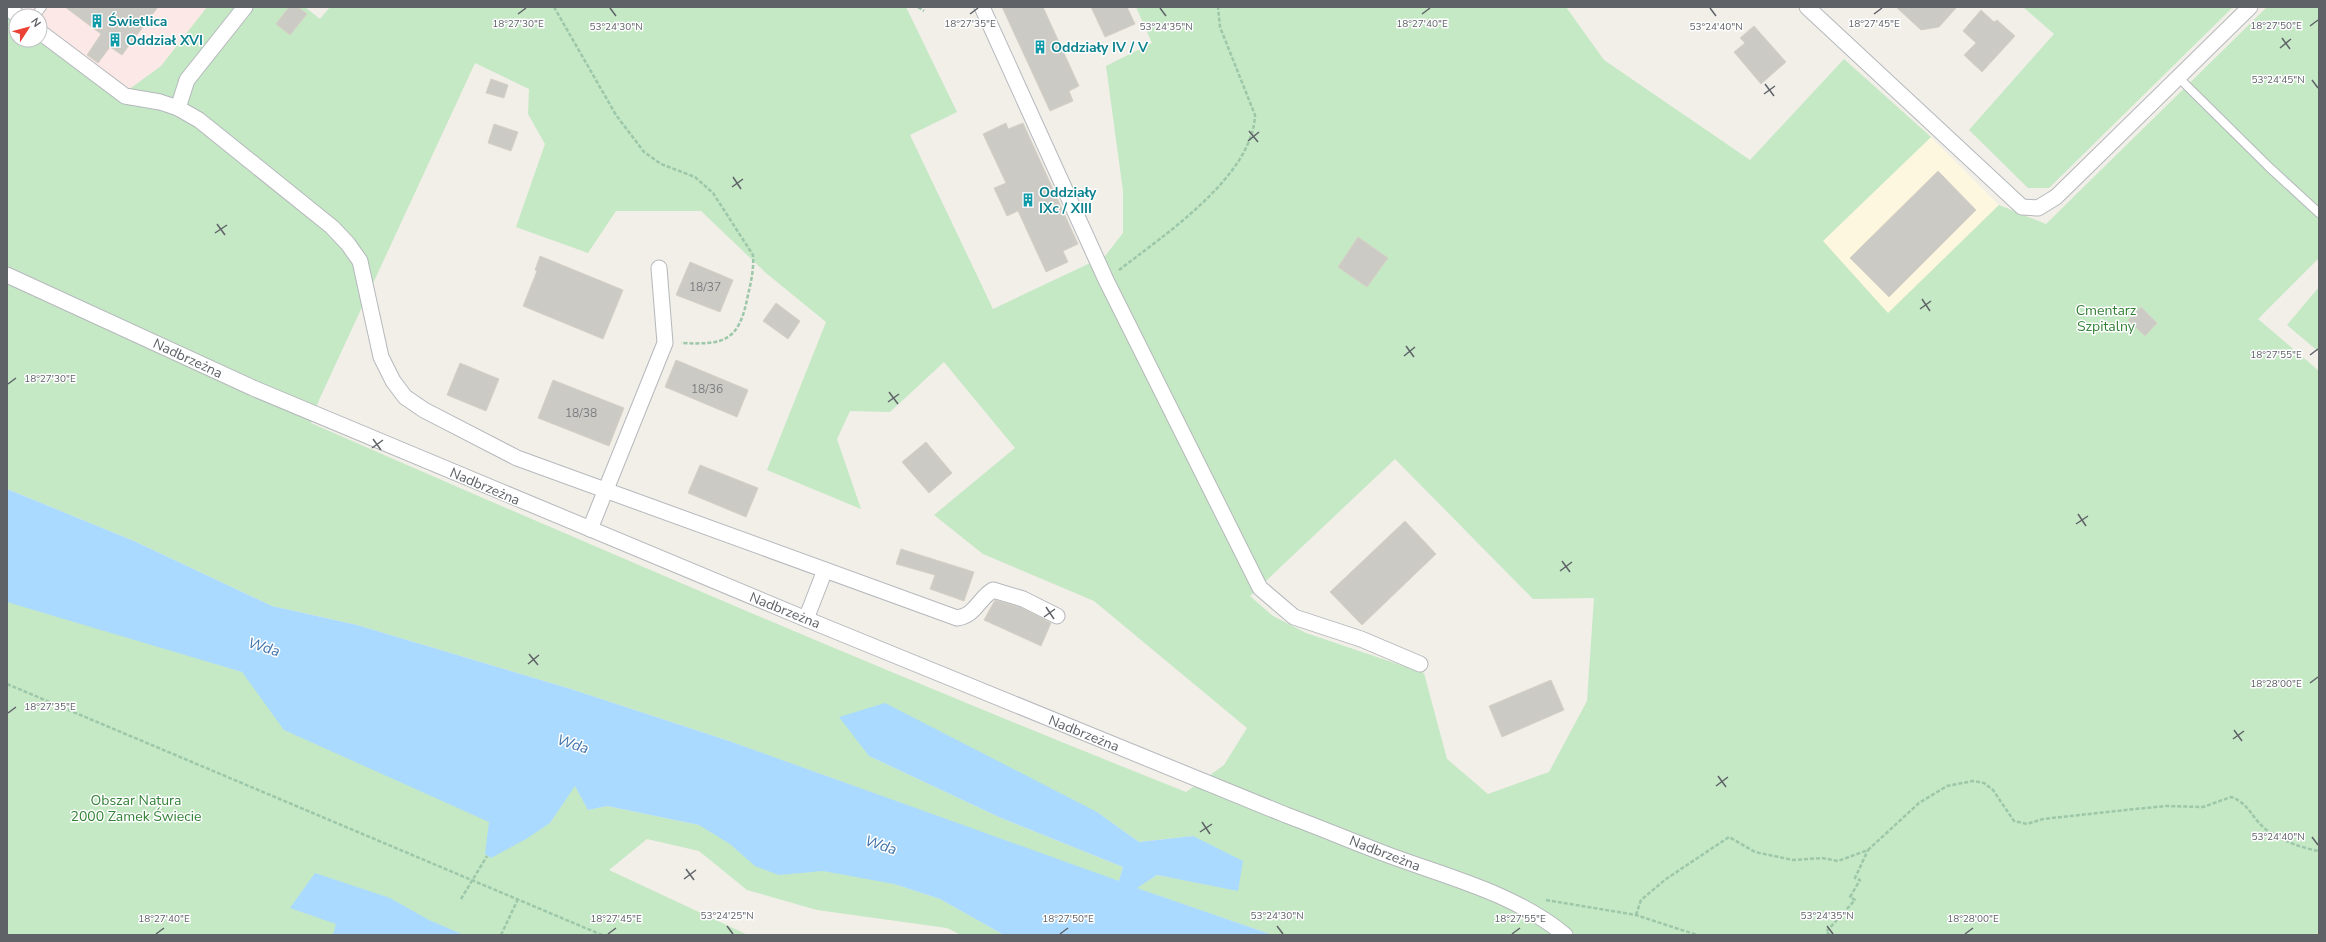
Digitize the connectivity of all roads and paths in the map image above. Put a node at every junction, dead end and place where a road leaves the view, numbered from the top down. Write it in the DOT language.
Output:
graph roads {
  1 [pos="245,7"];
  2 [pos="554,7"];
  3 [pos="918,7"];
  4 [pos="982,7"];
  5 [pos="1218,7"];
  6 [pos="1807,7"];
  7 [pos="2250,7"];
  8 [pos="924,11"];
  9 [pos="48,38"];
  10 [pos="2179,78"];
  11 [pos="178,108"];
  12 [pos="2319,213"];
  13 [pos="659,268"];
  14 [pos="7,275"];
  15 [pos="1106,280"];
  16 [pos="665,343"];
  17 [pos="604,490"];
  18 [pos="590,529"];
  19 [pos="825,570"];
  20 [pos="1057,616"];
  21 [pos="806,619"];
  22 [pos="1420,664"];
  23 [pos="7,684"];
  24 [pos="1868,850"];
  25 [pos="2319,851"];
  26 [pos="487,856"];
  27 [pos="474,881"];
  28 [pos="1538,898"];
  29 [pos="461,899"];
  30 [pos="518,899"];
  31 [pos="1636,915"];
  32 [pos="501,935"];
  33 [pos="602,935"];
  34 [pos="1565,935"];
  35 [pos="1697,935"];
  36 [pos="1830,935"];
  1 -- 11 [label="street"];
  2 -- 16 [label="path"];
  3 -- 8 [label="path"];
  4 -- 15 [label="street"];
  5 -- 15 [label="path"];
  6 -- 10 [label="street"];
  7 -- 10 [label="street"];
  9 -- 11 [label="street"];
  10 -- 12 [label="lane"];
  11 -- 17 [label="street"];
  13 -- 16 [label="street"];
  14 -- 18 [label="street, Nadbrzeżna"];
  15 -- 22 [label="street"];
  16 -- 17 [label="street"];
  17 -- 18 [label="street"];
  17 -- 19 [label="street"];
  18 -- 21 [label="street, Nadbrzeżna"];
  19 -- 20 [label="street"];
  19 -- 21 [label="street"];
  21 -- 34 [label="street, Nadbrzeżna"];
  23 -- 27 [label="path"];
  24 -- 25 [label="path"];
  24 -- 31 [label="path"];
  24 -- 36 [label="path"];
  26 -- 27 [label="path"];
  27 -- 29 [label="path"];
  27 -- 30 [label="path"];
  28 -- 31 [label="path"];
  30 -- 32 [label="path"];
  30 -- 33 [label="path"];
  31 -- 35 [label="path"];
}
